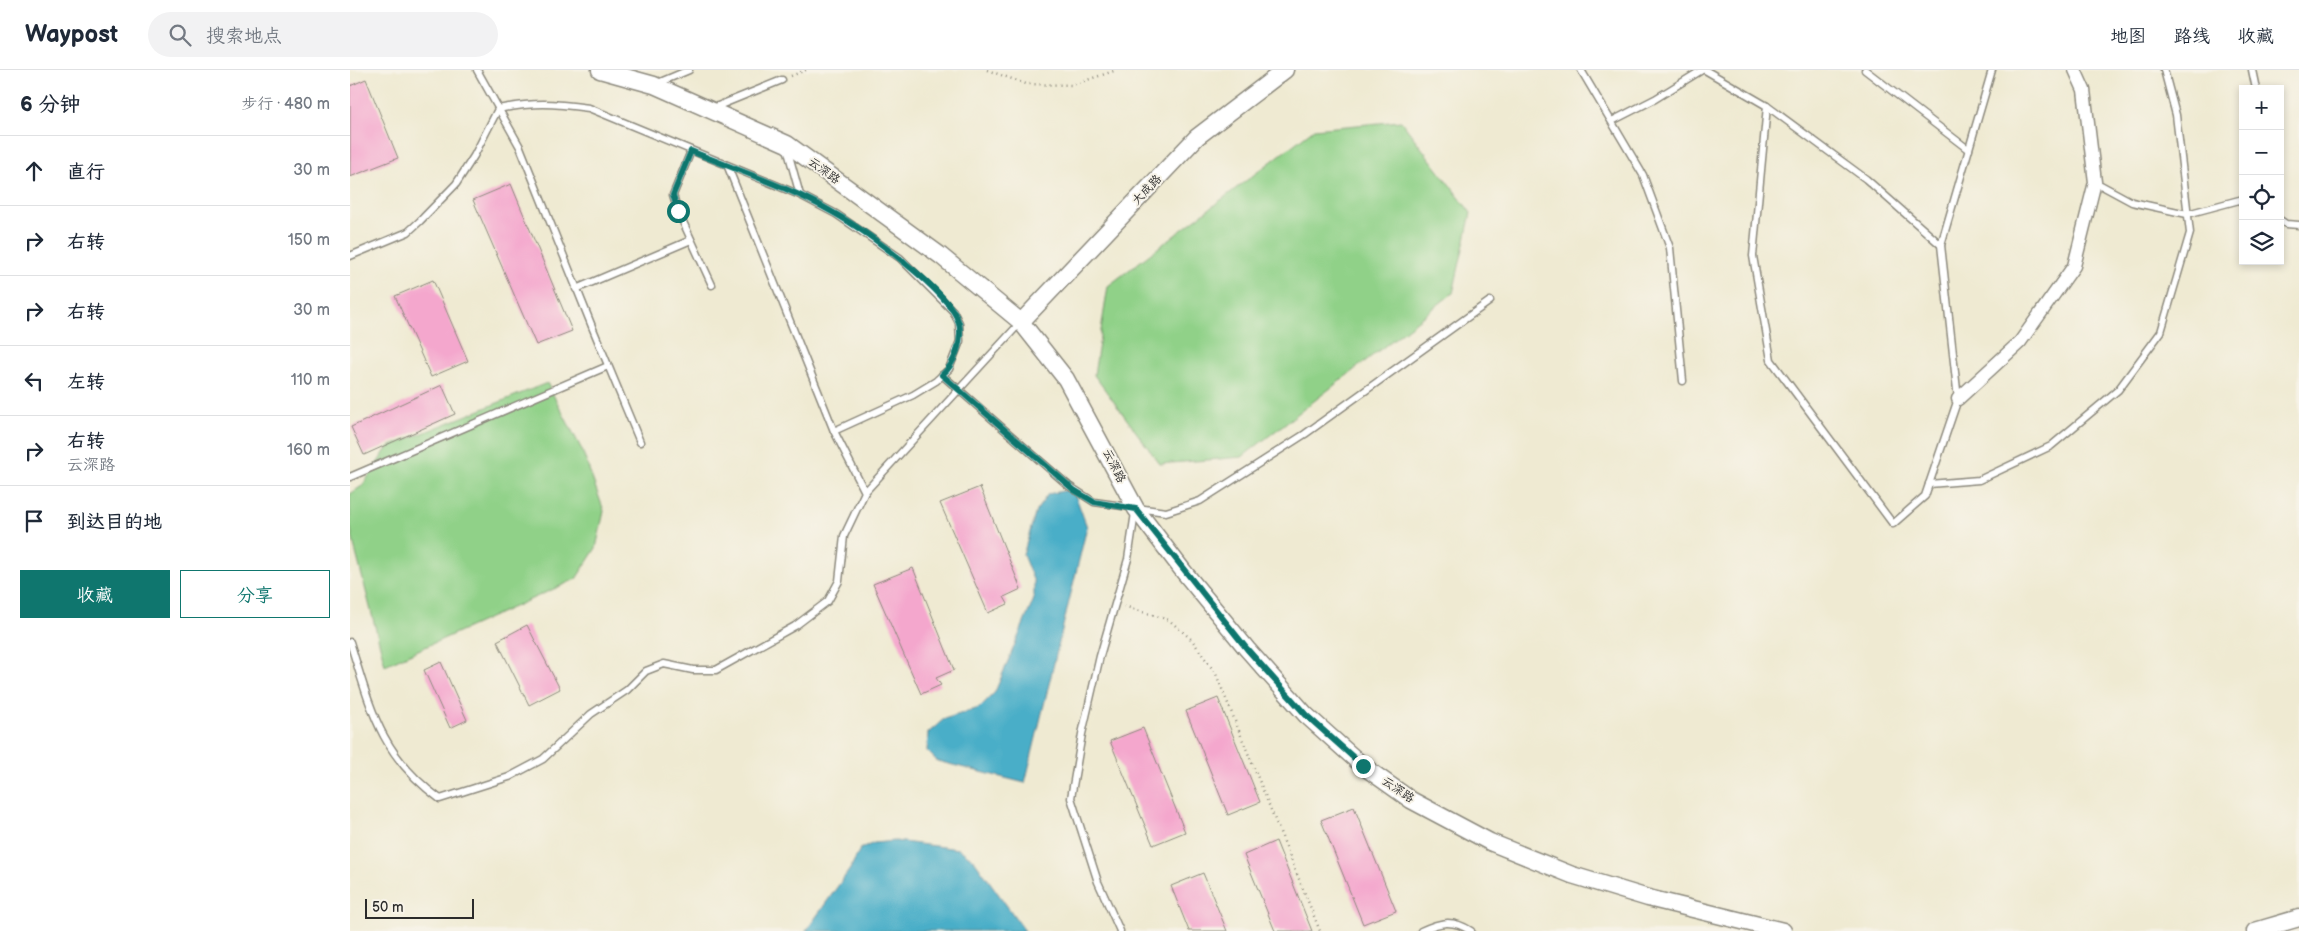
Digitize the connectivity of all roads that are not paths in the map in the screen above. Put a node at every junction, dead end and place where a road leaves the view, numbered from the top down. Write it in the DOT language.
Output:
graph roads {
  1 [pos="477,70"];
  2 [pos="600,70"];
  3 [pos="689,70"];
  4 [pos="1285,70"];
  5 [pos="1580,70"];
  6 [pos="1703,70"];
  7 [pos="1865,70"];
  8 [pos="2075,70"];
  9 [pos="2164,70"];
  10 [pos="2252,70"];
  11 [pos="1990,71"];
  12 [pos="782,80"];
  13 [pos="654,85"];
  14 [pos="2255,85"];
  15 [pos="1767,106"];
  16 [pos="498,109"];
  17 [pos="710,109"];
  18 [pos="1612,121"];
  19 [pos="786,144"];
  20 [pos="1969,150"];
  21 [pos="691,151"];
  22 [pos="728,167"];
  23 [pos="2095,182"];
  24 [pos="800,195"];
  25 [pos="2239,200"];
  26 [pos="2187,214"];
  27 [pos="2284,223"];
  28 [pos="2299,226"];
  29 [pos="691,240"];
  30 [pos="1941,245"];
  31 [pos="350,256"];
  32 [pos="712,285"];
  33 [pos="576,289"];
  34 [pos="1490,301"];
  35 [pos="1021,322"];
  36 [pos="608,366"];
  37 [pos="942,375"];
  38 [pos="1683,381"];
  39 [pos="959,389"];
  40 [pos="1958,399"];
  41 [pos="834,431"];
  42 [pos="640,442"];
  43 [pos="350,477"];
  44 [pos="1929,484"];
  45 [pos="865,492"];
  46 [pos="1136,509"];
  47 [pos="350,642"];
  48 [pos="2299,918"];
  49 [pos="1120,931"];
  50 [pos="1421,931"];
  51 [pos="1471,931"];
  52 [pos="1783,931"];
  53 [pos="2255,931"];
  1 -- 16 [label="lane"];
  2 -- 13 [label="street, 云深路"];
  3 -- 13 [label="lane"];
  4 -- 35 [label="street, 大成路"];
  5 -- 18 [label="lane"];
  6 -- 15 [label="lane"];
  6 -- 18 [label="lane"];
  7 -- 20 [label="lane"];
  8 -- 23 [label="street"];
  9 -- 26 [label="lane"];
  10 -- 14 [label="lane"];
  11 -- 20 [label="lane"];
  12 -- 17 [label="lane"];
  13 -- 17 [label="street, 云深路"];
  15 -- 30 [label="lane"];
  15 -- 44 [label="lane"];
  16 -- 21 [label="lane"];
  16 -- 31 [label="lane"];
  16 -- 33 [label="lane"];
  17 -- 19 [label="street, 云深路"];
  18 -- 38 [label="lane"];
  19 -- 24 [label="lane"];
  19 -- 35 [label="street, 云深路"];
  20 -- 30 [label="lane"];
  21 -- 22 [label="lane"];
  21 -- 29 [label="lane"];
  22 -- 24 [label="lane"];
  22 -- 41 [label="lane"];
  23 -- 26 [label="lane"];
  23 -- 40 [label="street"];
  24 -- 37 [label="lane"];
  25 -- 26 [label="lane"];
  26 -- 44 [label="lane"];
  27 -- 28 [label="lane"];
  29 -- 32 [label="lane"];
  29 -- 33 [label="lane"];
  30 -- 40 [label="lane"];
  33 -- 36 [label="lane"];
  34 -- 46 [label="lane"];
  35 -- 39 [label="lane"];
  35 -- 46 [label="street, 云深路"];
  36 -- 42 [label="lane"];
  36 -- 43 [label="lane"];
  37 -- 39 [label="lane"];
  37 -- 41 [label="lane"];
  39 -- 45 [label="lane"];
  39 -- 46 [label="lane"];
  40 -- 44 [label="lane"];
  41 -- 45 [label="lane"];
  45 -- 47 [label="lane"];
  46 -- 49 [label="lane"];
  46 -- 52 [label="street, 云深路"];
  48 -- 53 [label="street"];
  50 -- 51 [label="lane"];
}
